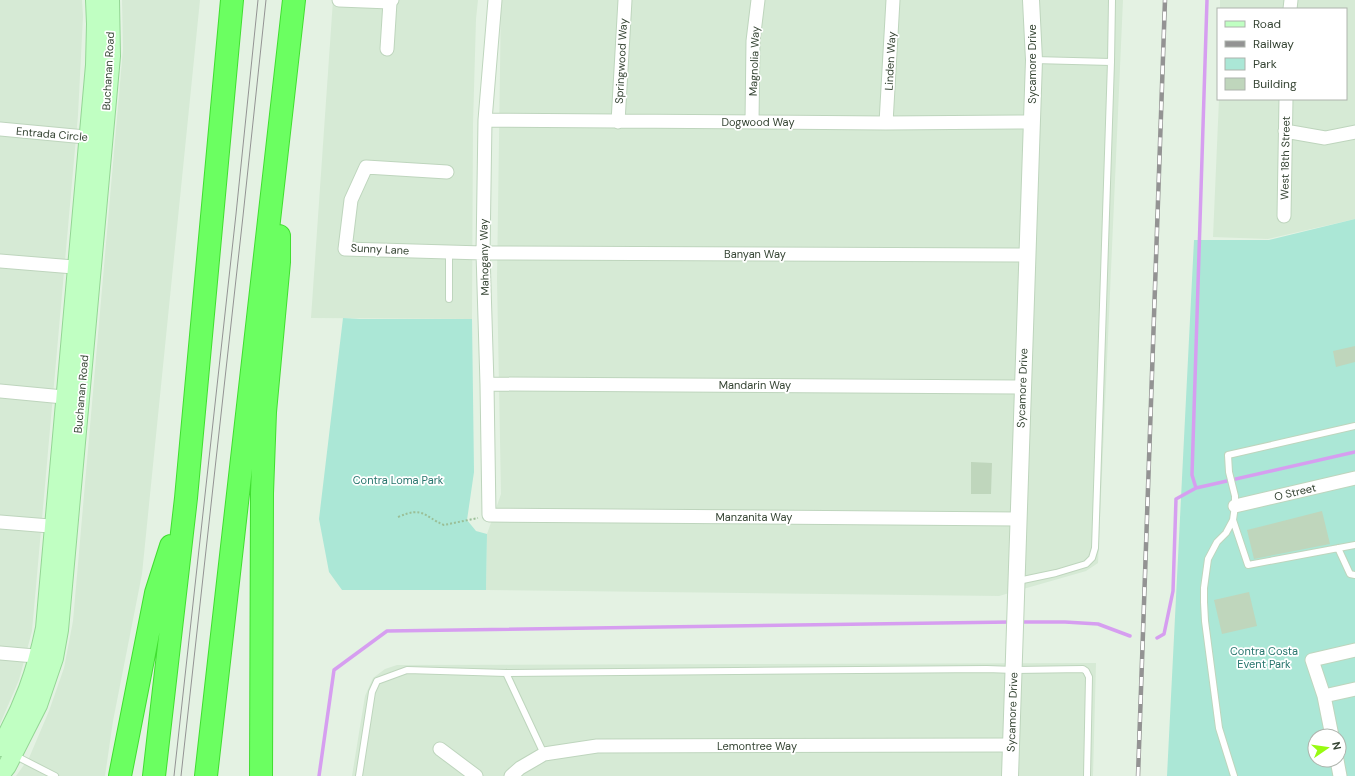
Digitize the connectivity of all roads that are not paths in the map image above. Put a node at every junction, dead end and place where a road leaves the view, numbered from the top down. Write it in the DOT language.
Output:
graph roads {
  1 [pos="95,0"];
  2 [pos="110,0"];
  3 [pos="232,0"];
  4 [pos="294,0"];
  5 [pos="339,0"];
  6 [pos="495,0"];
  7 [pos="624,0"];
  8 [pos="758,0"];
  9 [pos="893,0"];
  10 [pos="1031,0"];
  11 [pos="1112,0"];
  12 [pos="391,1"];
  13 [pos="387,49"];
  14 [pos="1034,60"];
  15 [pos="1111,62"];
  16 [pos="1286,100"];
  17 [pos="280,107"];
  18 [pos="485,120"];
  19 [pos="618,122"];
  20 [pos="752,122"];
  21 [pos="1031,122"];
  22 [pos="886,123"];
  23 [pos="0,129"];
  24 [pos="1285,131"];
  25 [pos="1355,132"];
  26 [pos="96,138"];
  27 [pos="447,172"];
  28 [pos="1284,216"];
  29 [pos="449,252"];
  30 [pos="483,253"];
  31 [pos="1027,255"];
  32 [pos="0,261"];
  33 [pos="85,268"];
  34 [pos="448,299"];
  35 [pos="487,384"];
  36 [pos="1022,386"];
  37 [pos="0,391"];
  38 [pos="73,398"];
  39 [pos="1355,426"];
  40 [pos="1355,478"];
  41 [pos="186,498"];
  42 [pos="1235,501"];
  43 [pos="489,515"];
  44 [pos="1018,519"];
  45 [pos="1233,520"];
  46 [pos="0,522"];
  47 [pos="61,527"];
  48 [pos="1355,545"];
  49 [pos="1338,548"];
  50 [pos="1355,576"];
  51 [pos="1016,582"];
  52 [pos="1355,650"];
  53 [pos="0,653"];
  54 [pos="47,657"];
  55 [pos="1014,670"];
  56 [pos="506,673"];
  57 [pos="1355,689"];
  58 [pos="1324,696"];
  59 [pos="1330,728"];
  60 [pos="1011,745"];
  61 [pos="440,749"];
  62 [pos="6,751"];
  63 [pos="544,754"];
  64 [pos="0,775"];
  65 [pos="55,776"];
  66 [pos="120,776"];
  67 [pos="154,776"];
  68 [pos="206,776"];
  69 [pos="261,776"];
  70 [pos="359,776"];
  71 [pos="476,776"];
  72 [pos="511,776"];
  73 [pos="1010,776"];
  74 [pos="1087,776"];
  75 [pos="1234,776"];
  1 -- 26 [label="main road, Buchanan Road"];
  2 -- 26 [label="main road, Buchanan Road"];
  3 -- 41 [label="highway"];
  4 -- 17 [label="highway"];
  5 -- 12 [label="street"];
  6 -- 18 [label="street, Mahogany Way"];
  7 -- 19 [label="street, Springwood Way"];
  8 -- 20 [label="street, Magnolia Way"];
  9 -- 22 [label="street, Linden Way"];
  10 -- 14 [label="street, Sycamore Drive"];
  11 -- 15 [label="lane"];
  12 -- 13 [label="street"];
  14 -- 15 [label="lane"];
  14 -- 21 [label="street, Sycamore Drive"];
  15 -- 51 [label="lane"];
  16 -- 24 [label="street, West 18th Street"];
  17 -- 68 [label="highway"];
  17 -- 69 [label="highway"];
  18 -- 19 [label="street, Dogwood Way"];
  18 -- 30 [label="street, Mahogany Way"];
  19 -- 20 [label="street, Dogwood Way"];
  20 -- 22 [label="street, Dogwood Way"];
  21 -- 22 [label="street, Dogwood Way"];
  21 -- 31 [label="street, Sycamore Drive"];
  23 -- 26 [label="street, Entrada Circle"];
  24 -- 25 [label="street"];
  24 -- 28 [label="street, West 18th Street"];
  26 -- 33 [label="main road, Buchanan Road"];
  27 -- 29 [label="street, Sunny Lane"];
  29 -- 30 [label="street, Sunny Lane"];
  29 -- 34 [label="lane"];
  30 -- 31 [label="street, Banyan Way"];
  30 -- 35 [label="street, Mahogany Way"];
  31 -- 36 [label="street, Sycamore Drive"];
  32 -- 33 [label="street"];
  33 -- 38 [label="main road, Buchanan Road"];
  35 -- 36 [label="street, Mandarin Way"];
  35 -- 43 [label="street, Mahogany Way"];
  36 -- 44 [label="street, Sycamore Drive"];
  37 -- 38 [label="street"];
  38 -- 47 [label="main road, Buchanan Road"];
  39 -- 42 [label="lane"];
  40 -- 42 [label="street, O Street"];
  41 -- 66 [label="highway"];
  41 -- 67 [label="highway"];
  42 -- 45 [label="lane"];
  43 -- 44 [label="street, Manzanita Way"];
  44 -- 51 [label="street, Sycamore Drive"];
  45 -- 49 [label="lane"];
  45 -- 75 [label="lane"];
  46 -- 47 [label="street"];
  47 -- 54 [label="main road, Buchanan Road"];
  48 -- 49 [label="lane"];
  49 -- 50 [label="lane"];
  51 -- 55 [label="street, Sycamore Drive"];
  52 -- 58 [label="street"];
  53 -- 54 [label="street"];
  54 -- 62 [label="main road, Buchanan Road"];
  55 -- 56 [label="lane"];
  55 -- 60 [label="street, Sycamore Drive"];
  55 -- 74 [label="lane"];
  56 -- 63 [label="lane"];
  56 -- 70 [label="lane"];
  57 -- 58 [label="street"];
  58 -- 59 [label="street"];
  60 -- 63 [label="street, Lemontree Way"];
  60 -- 73 [label="street, Sycamore Drive"];
  61 -- 71 [label="street"];
  62 -- 64 [label="main road, Buchanan Road"];
  62 -- 65 [label="lane"];
  63 -- 72 [label="street, Lemontree Way"];
}
